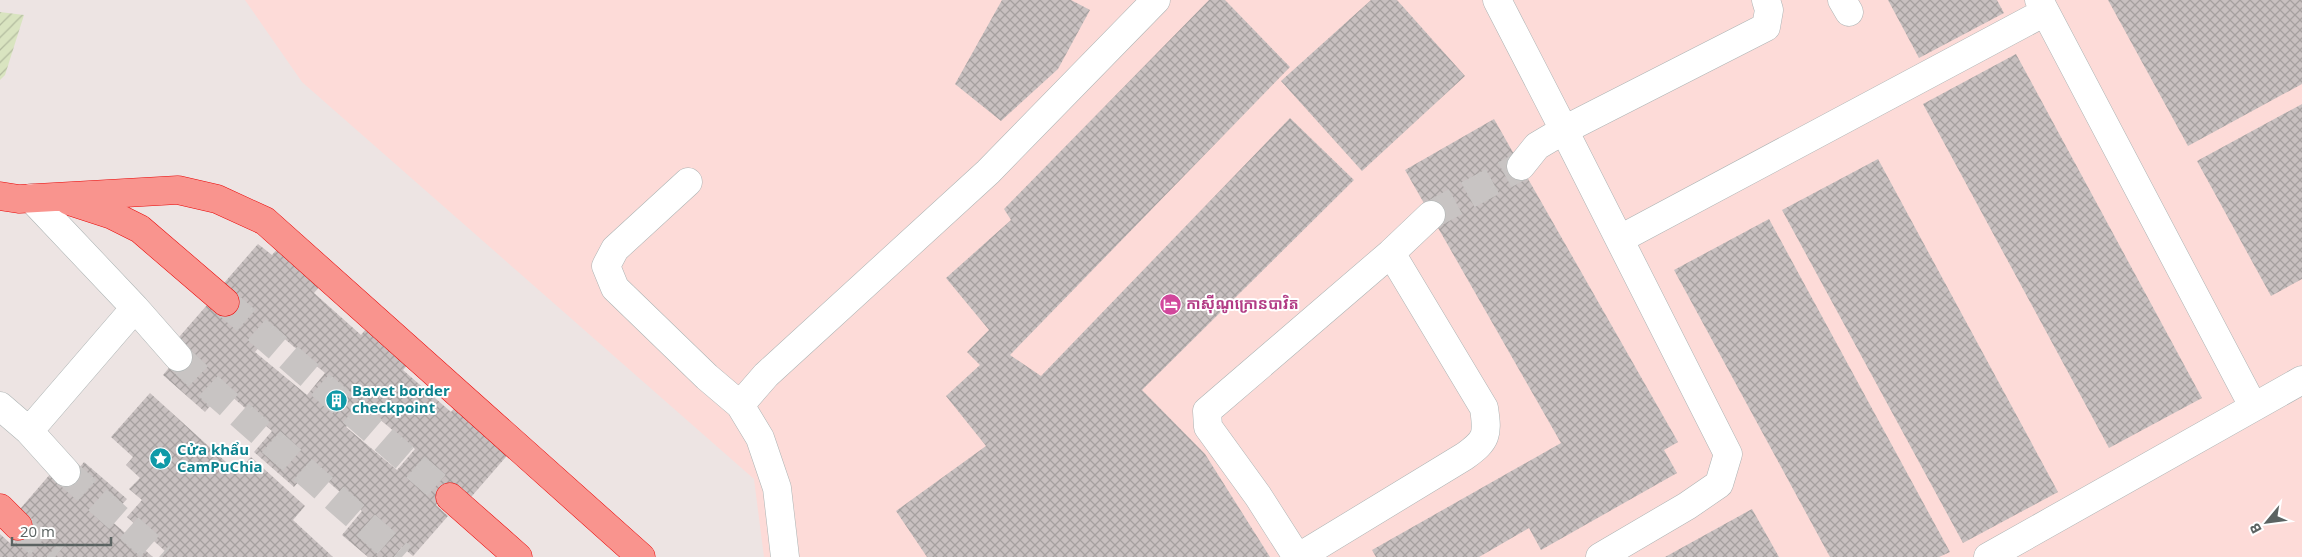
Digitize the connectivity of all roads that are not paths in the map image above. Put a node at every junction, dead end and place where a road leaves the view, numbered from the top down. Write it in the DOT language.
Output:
graph roads {
  1 [pos="1156,0"];
  2 [pos="1497,0"];
  3 [pos="1766,0"];
  4 [pos="2042,6"];
  5 [pos="1564,130"];
  6 [pos="1521,166"];
  7 [pos="688,182"];
  8 [pos="20,201"];
  9 [pos="1431,215"];
  10 [pos="1620,239"];
  11 [pos="1392,253"];
  12 [pos="225,302"];
  13 [pos="135,308"];
  14 [pos="178,357"];
  15 [pos="2302,380"];
  16 [pos="740,405"];
  17 [pos="0,406"];
  18 [pos="2253,406"];
  19 [pos="29,431"];
  20 [pos="66,472"];
  21 [pos="450,497"];
  22 [pos="518,557"];
  23 [pos="641,557"];
  24 [pos="785,557"];
  25 [pos="1298,557"];
  26 [pos="1600,557"];
  27 [pos="1988,557"];
  1 -- 16 [label="street"];
  2 -- 5 [label="street"];
  3 -- 5 [label="street"];
  4 -- 10 [label="street"];
  4 -- 18 [label="street"];
  5 -- 6 [label="street"];
  5 -- 10 [label="street"];
  7 -- 16 [label="street"];
  8 -- 12 [label="highway"];
  8 -- 13 [label="street"];
  8 -- 23 [label="highway"];
  9 -- 11 [label="street"];
  10 -- 26 [label="street"];
  11 -- 25 [label="street"];
  11 -- 25 [label="street"];
  13 -- 14 [label="street"];
  13 -- 19 [label="street"];
  15 -- 18 [label="street"];
  16 -- 24 [label="street"];
  17 -- 19 [label="street"];
  18 -- 27 [label="street"];
  19 -- 20 [label="street"];
  21 -- 22 [label="highway"];
}
